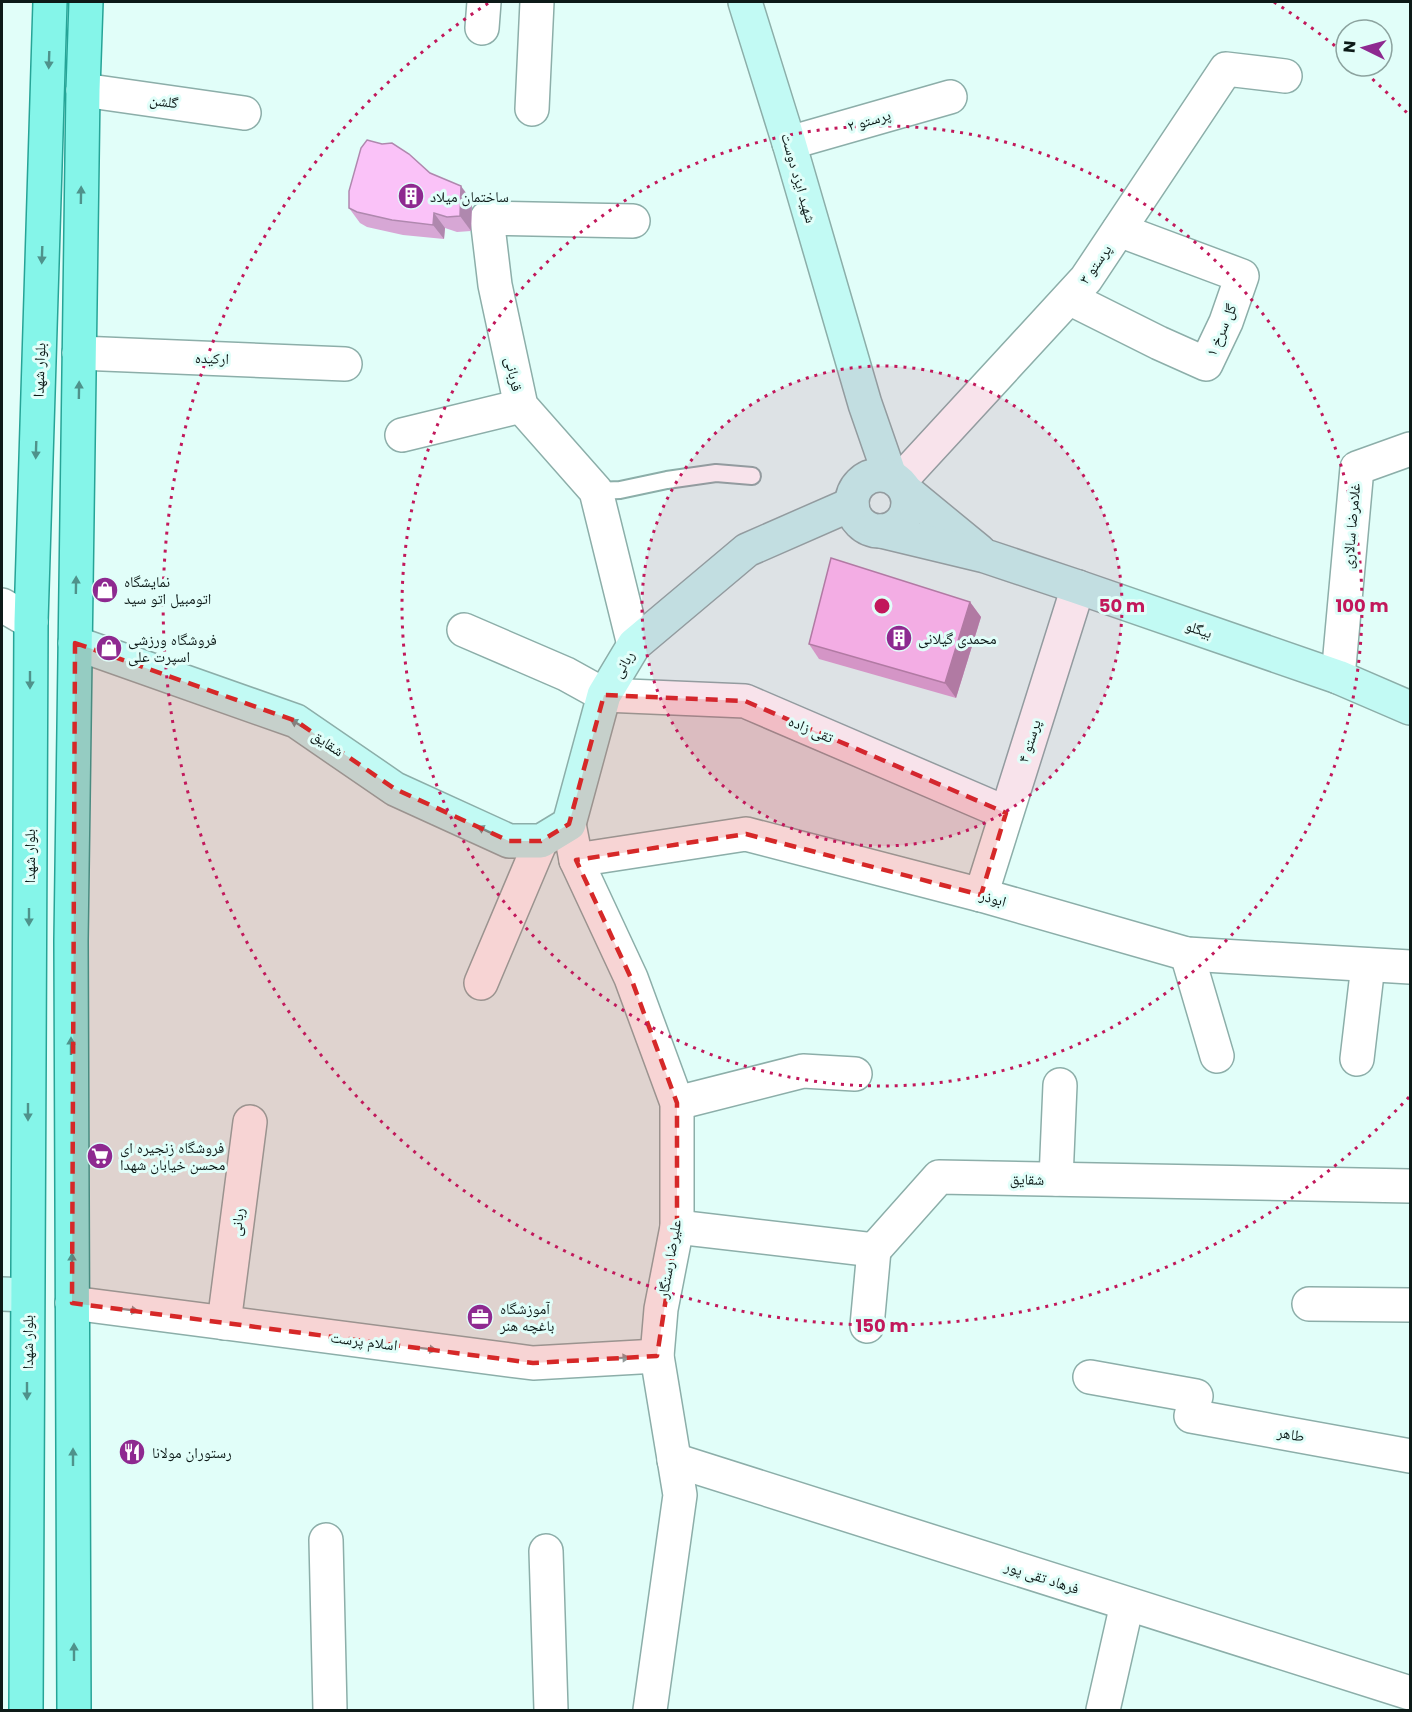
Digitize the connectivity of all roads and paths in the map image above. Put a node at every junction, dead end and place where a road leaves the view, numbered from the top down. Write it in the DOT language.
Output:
graph roads {
  1 [pos="50,2"];
  2 [pos="86,2"];
  3 [pos="537,2"];
  4 [pos="746,2"];
  5 [pos="1285,76"];
  6 [pos="83,90"];
  7 [pos="950,97"];
  8 [pos="531,109"];
  9 [pos="244,113"];
  10 [pos="789,143"];
  11 [pos="633,221"];
  12 [pos="1119,230"];
  13 [pos="1070,298"];
  14 [pos="79,353"];
  15 [pos="345,364"];
  16 [pos="520,406"];
  17 [pos="402,435"];
  18 [pos="1410,449"];
  19 [pos="752,476"];
  20 [pos="596,491"];
  21 [pos="880,500"];
  22 [pos="985,556"];
  23 [pos="1078,587"];
  24 [pos="2,605"];
  25 [pos="31,622"];
  26 [pos="464,630"];
  27 [pos="75,644"];
  28 [pos="634,645"];
  29 [pos="1338,677"];
  30 [pos="604,695"];
  31 [pos="1410,708"];
  32 [pos="1006,813"];
  33 [pos="570,824"];
  34 [pos="541,842"];
  35 [pos="576,860"];
  36 [pos="981,895"];
  37 [pos="1187,954"];
  38 [pos="1368,965"];
  39 [pos="1410,967"];
  40 [pos="481,983"];
  41 [pos="1216,1056"];
  42 [pos="1357,1059"];
  43 [pos="855,1074"];
  44 [pos="1060,1085"];
  45 [pos="677,1103"];
  46 [pos="250,1122"];
  47 [pos="1056,1179"];
  48 [pos="1410,1186"];
  49 [pos="677,1227"];
  50 [pos="874,1250"];
  51 [pos="14,1294"];
  52 [pos="72,1303"];
  53 [pos="1309,1304"];
  54 [pos="1410,1305"];
  55 [pos="224,1323"];
  56 [pos="867,1326"];
  57 [pos="657,1356"];
  58 [pos="1090,1377"];
  59 [pos="1410,1456"];
  60 [pos="674,1460"];
  61 [pos="326,1540"];
  62 [pos="546,1551"];
  63 [pos="1127,1604"];
  64 [pos="1410,1693"];
  65 [pos="26,1710"];
  66 [pos="74,1710"];
  67 [pos="330,1710"];
  68 [pos="551,1710"];
  69 [pos="650,1710"];
  70 [pos="1103,1710"];
  1 -- 25 [label="main road, بلوار شهدا, one-way"];
  2 -- 6 [label="main road"];
  3 -- 8 [label="street"];
  4 -- 10 [label="main road, شهید ایزد دوست"];
  5 -- 12 [label="street, پرستو ۳"];
  6 -- 9 [label="street, گلشن"];
  14 -- 6 [label="main road, one-way"];
  7 -- 10 [label="street, پرستو ۲"];
  10 -- 21 [label="main road, شهید ایزد دوست"];
  11 -- 16 [label="street, قربانی"];
  12 -- 13 [label="street, پرستو ۳"];
  12 -- 13 [label="street, گل سرخ ۱"];
  13 -- 21 [label="street, پرستو ۳"];
  14 -- 15 [label="street, ارکیده"];
  27 -- 14 [label="main road, one-way"];
  16 -- 17 [label="street"];
  16 -- 20 [label="street, قربانی"];
  18 -- 29 [label="street, غلامرضا سالاری"];
  19 -- 20 [label="lane"];
  20 -- 28 [label="street, قربانی"];
  21 -- 22 [label="main road, بیگلو"];
  21 -- 22 [label="main road, بیگلو"];
  21 -- 28 [label="main road, ربانی"];
  22 -- 23 [label="main road, بیگلو"];
  23 -- 29 [label="main road, بیگلو"];
  23 -- 32 [label="street, پرستو ۴"];
  24 -- 25 [label="street"];
  25 -- 27 [label="main road"];
  25 -- 51 [label="main road, بلوار شهدا, one-way"];
  26 -- 30 [label="street"];
  34 -- 27 [label="main road, شقایق, one-way"];
  52 -- 27 [label="main road, one-way"];
  28 -- 30 [label="main road, ربانی"];
  29 -- 31 [label="main road, بیگلو"];
  30 -- 32 [label="street, تقی زاده"];
  30 -- 33 [label="main road, ربانی"];
  32 -- 36 [label="street, پرستو ۴"];
  33 -- 34 [label="main road"];
  33 -- 35 [label="street, علیرضا رستگار"];
  34 -- 40 [label="street"];
  35 -- 36 [label="street, ابوذر"];
  35 -- 45 [label="street, علیرضا رستگار"];
  36 -- 37 [label="street, ابوذر"];
  37 -- 38 [label="street, ابوذر"];
  37 -- 41 [label="street"];
  38 -- 39 [label="street, ابوذر"];
  38 -- 42 [label="street"];
  43 -- 45 [label="street"];
  44 -- 47 [label="street"];
  45 -- 49 [label="street, علیرضا رستگار"];
  46 -- 55 [label="street, ربانی"];
  47 -- 48 [label="street, شقایق"];
  47 -- 50 [label="street, شقایق"];
  49 -- 50 [label="street"];
  49 -- 57 [label="street, علیرضا رستگار"];
  50 -- 56 [label="street"];
  51 -- 65 [label="main road, بلوار شهدا, one-way"];
  52 -- 55 [label="street, اسلام پرست, one-way"];
  66 -- 52 [label="main road, one-way"];
  53 -- 54 [label="street"];
  55 -- 57 [label="street, اسلام پرست, one-way"];
  57 -- 60 [label="street, علیرضا رستگار"];
  58 -- 59 [label="street, طاهر"];
  60 -- 63 [label="street, فرهاد تقی پور"];
  60 -- 69 [label="street, علیرضا رستگار"];
  61 -- 67 [label="street"];
  62 -- 68 [label="street"];
  63 -- 64 [label="street, فرهاد تقی پور"];
  63 -- 70 [label="street"];
}
